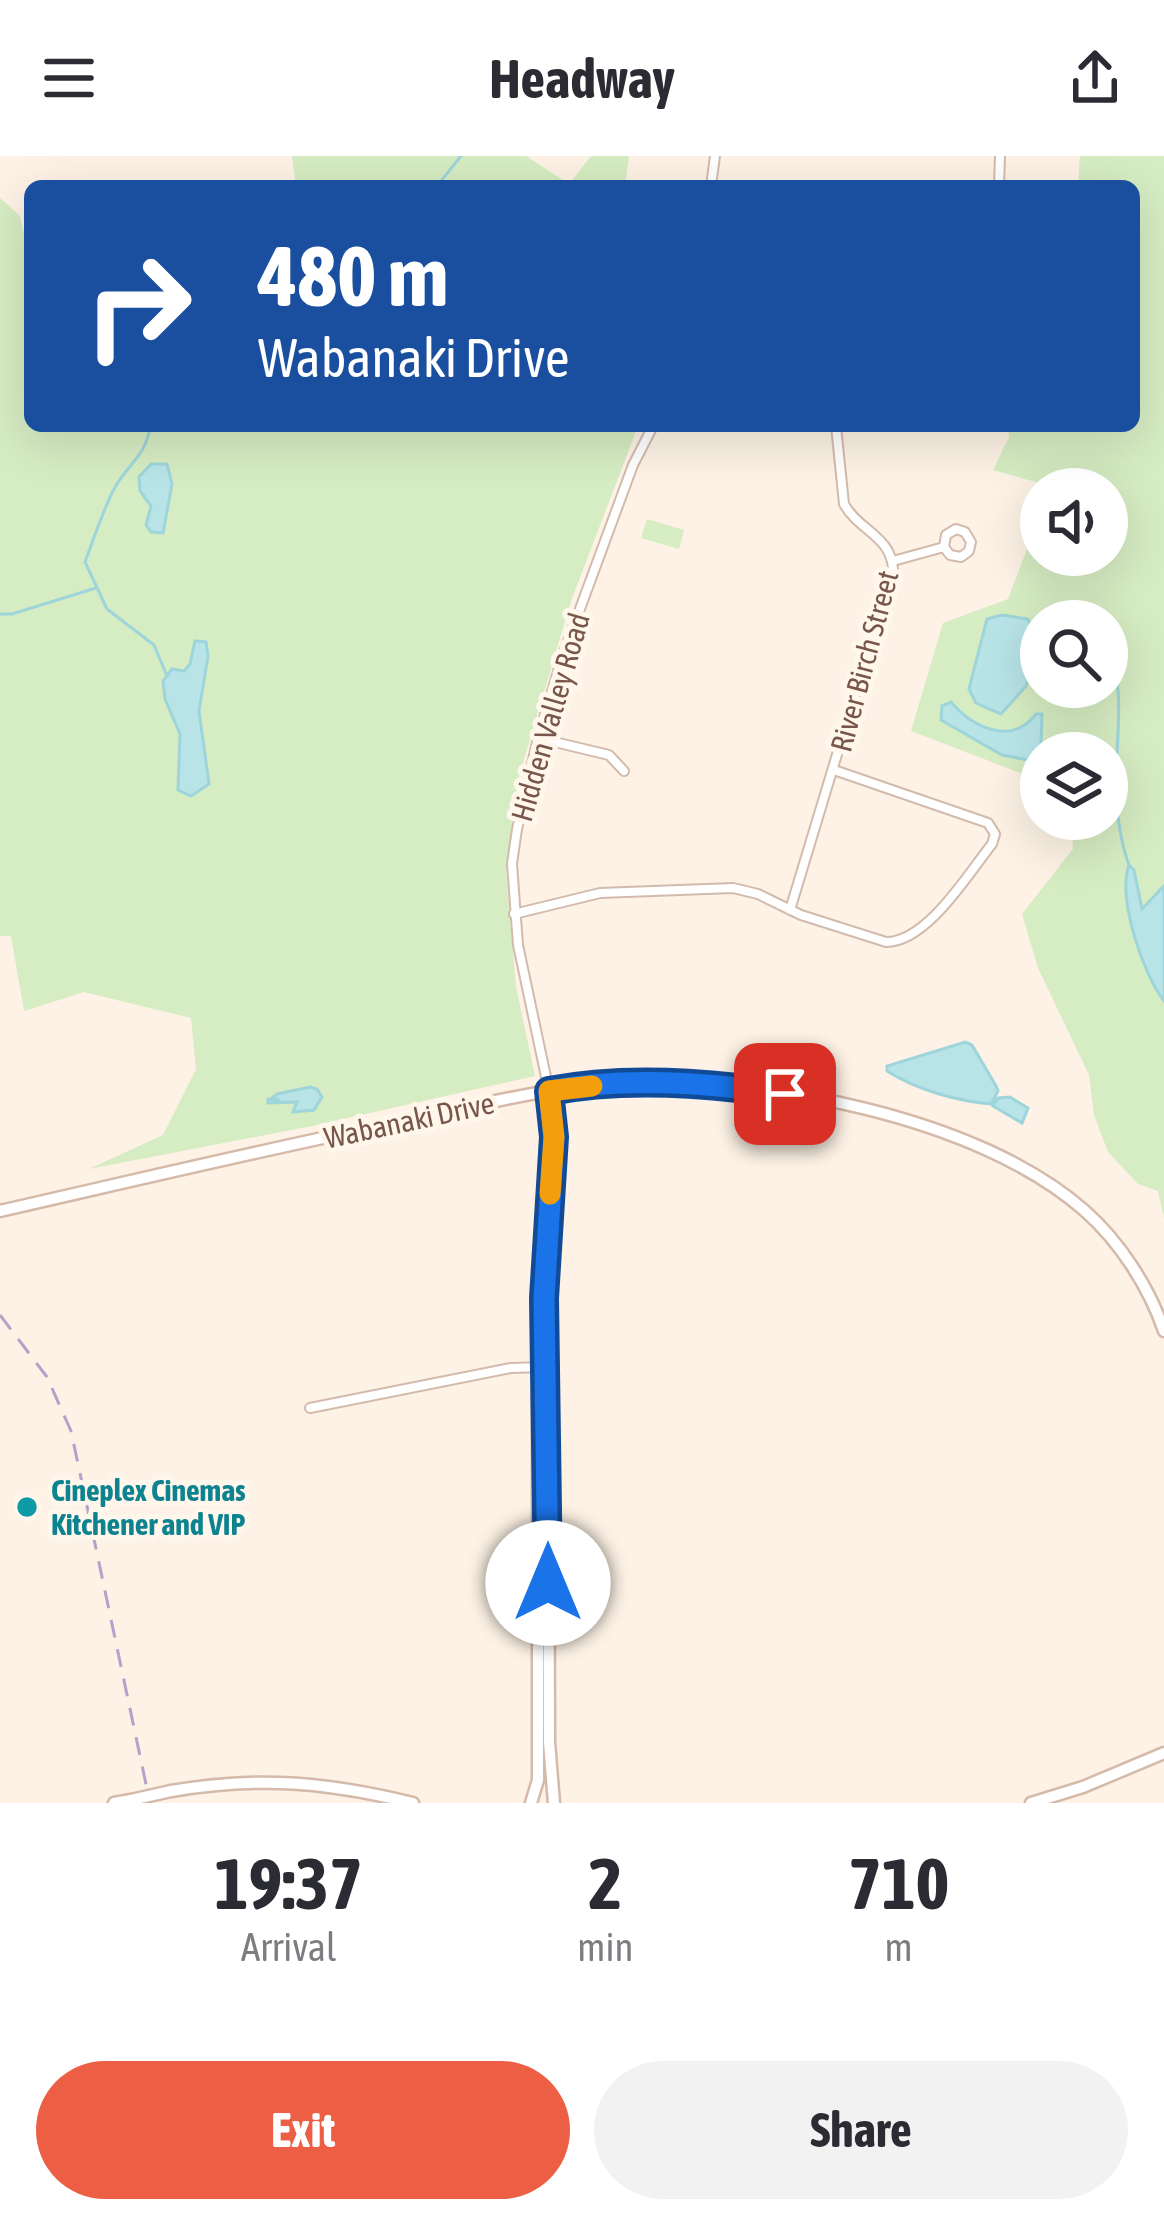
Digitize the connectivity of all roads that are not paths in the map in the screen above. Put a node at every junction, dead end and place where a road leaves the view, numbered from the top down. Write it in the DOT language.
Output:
graph roads {
  1 [pos="650,432"];
  2 [pos="837,432"];
  3 [pos="944,547"];
  4 [pos="893,561"];
  5 [pos="538,738"];
  6 [pos="834,770"];
  7 [pos="624,771"];
  8 [pos="790,910"];
  9 [pos="514,914"];
  10 [pos="549,1091"];
  11 [pos="0,1211"];
  12 [pos="1164,1331"];
  13 [pos="544,1367"];
  14 [pos="310,1408"];
  15 [pos="1164,1753"];
  16 [pos="114,1803"];
  17 [pos="413,1803"];
  18 [pos="533,1803"];
  19 [pos="550,1803"];
  20 [pos="1031,1803"];
  1 -- 5 [label="street, Hidden Valley Road"];
  2 -- 4 [label="street, River Birch Street"];
  3 -- 4 [label="street"];
  4 -- 6 [label="street, River Birch Street"];
  5 -- 7 [label="street"];
  5 -- 9 [label="street, Hidden Valley Road"];
  6 -- 8 [label="street, River Birch Street"];
  6 -- 8 [label="street"];
  8 -- 9 [label="street"];
  9 -- 10 [label="street, Hidden Valley Road"];
  10 -- 11 [label="street, Wabanaki Drive"];
  10 -- 12 [label="street, Wabanaki Drive"];
  10 -- 13 [label="street"];
  13 -- 14 [label="street"];
  13 -- 18 [label="street"];
  13 -- 19 [label="street"];
  15 -- 20 [label="street"];
  16 -- 17 [label="street, bridge"];
  18 -- 19 [label="street"];
}
